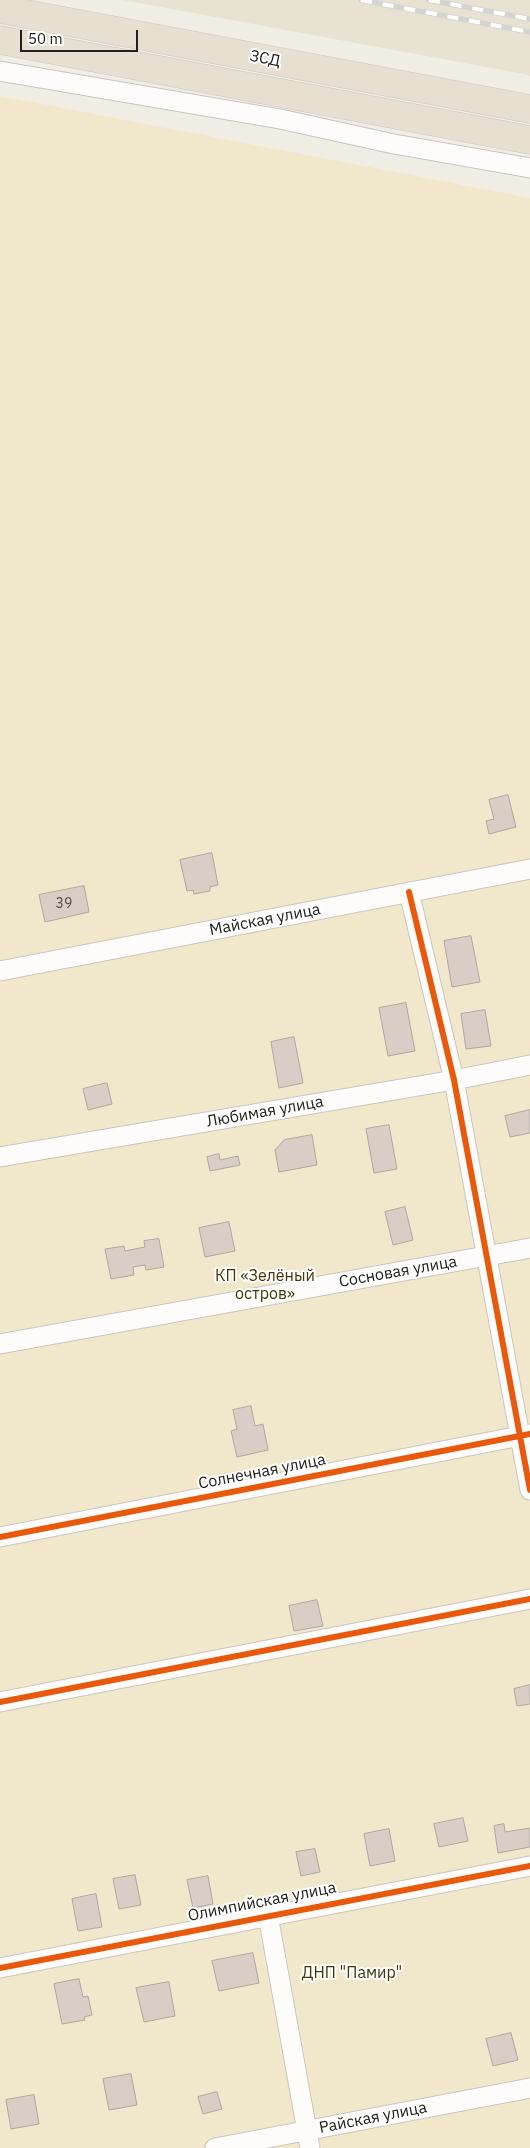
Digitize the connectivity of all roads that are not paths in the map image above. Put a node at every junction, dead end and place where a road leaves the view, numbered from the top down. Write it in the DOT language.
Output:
graph roads {
  1 [pos="0,8"];
  2 [pos="0,40"];
  3 [pos="0,71"];
  4 [pos="530,109"];
  5 [pos="530,140"];
  6 [pos="530,168"];
  7 [pos="530,869"];
  8 [pos="409,892"];
  9 [pos="0,971"];
  10 [pos="530,1065"];
  11 [pos="454,1080"];
  12 [pos="0,1157"];
  13 [pos="530,1248"];
  14 [pos="487,1256"];
  15 [pos="0,1344"];
  16 [pos="525,1435"];
  17 [pos="530,1490"];
  18 [pos="0,1537"];
  19 [pos="530,1599"];
  20 [pos="0,1702"];
  21 [pos="530,1866"];
  22 [pos="268,1915"];
  23 [pos="0,1968"];
  24 [pos="530,2088"];
  25 [pos="308,2139"];
  26 [pos="215,2148"];
  1 -- 4 [label="highway, ЗСД"];
  2 -- 5 [label="highway, ЗСД"];
  3 -- 6 [label="street"];
  7 -- 8 [label="street, Майская улица"];
  8 -- 9 [label="street, Майская улица"];
  8 -- 11 [label="street"];
  10 -- 11 [label="street, Любимая улица"];
  11 -- 12 [label="street, Любимая улица"];
  11 -- 14 [label="street"];
  13 -- 14 [label="street, Сосновая улица"];
  14 -- 15 [label="street, Сосновая улица"];
  14 -- 16 [label="street"];
  16 -- 17 [label="street"];
  16 -- 18 [label="street, Солнечная улица"];
  19 -- 20 [label="street"];
  21 -- 22 [label="street, Олимпийская улица"];
  22 -- 23 [label="street, Олимпийская улица"];
  22 -- 25 [label="street"];
  24 -- 25 [label="street, Райская улица"];
  25 -- 26 [label="street, Райская улица"];
}
